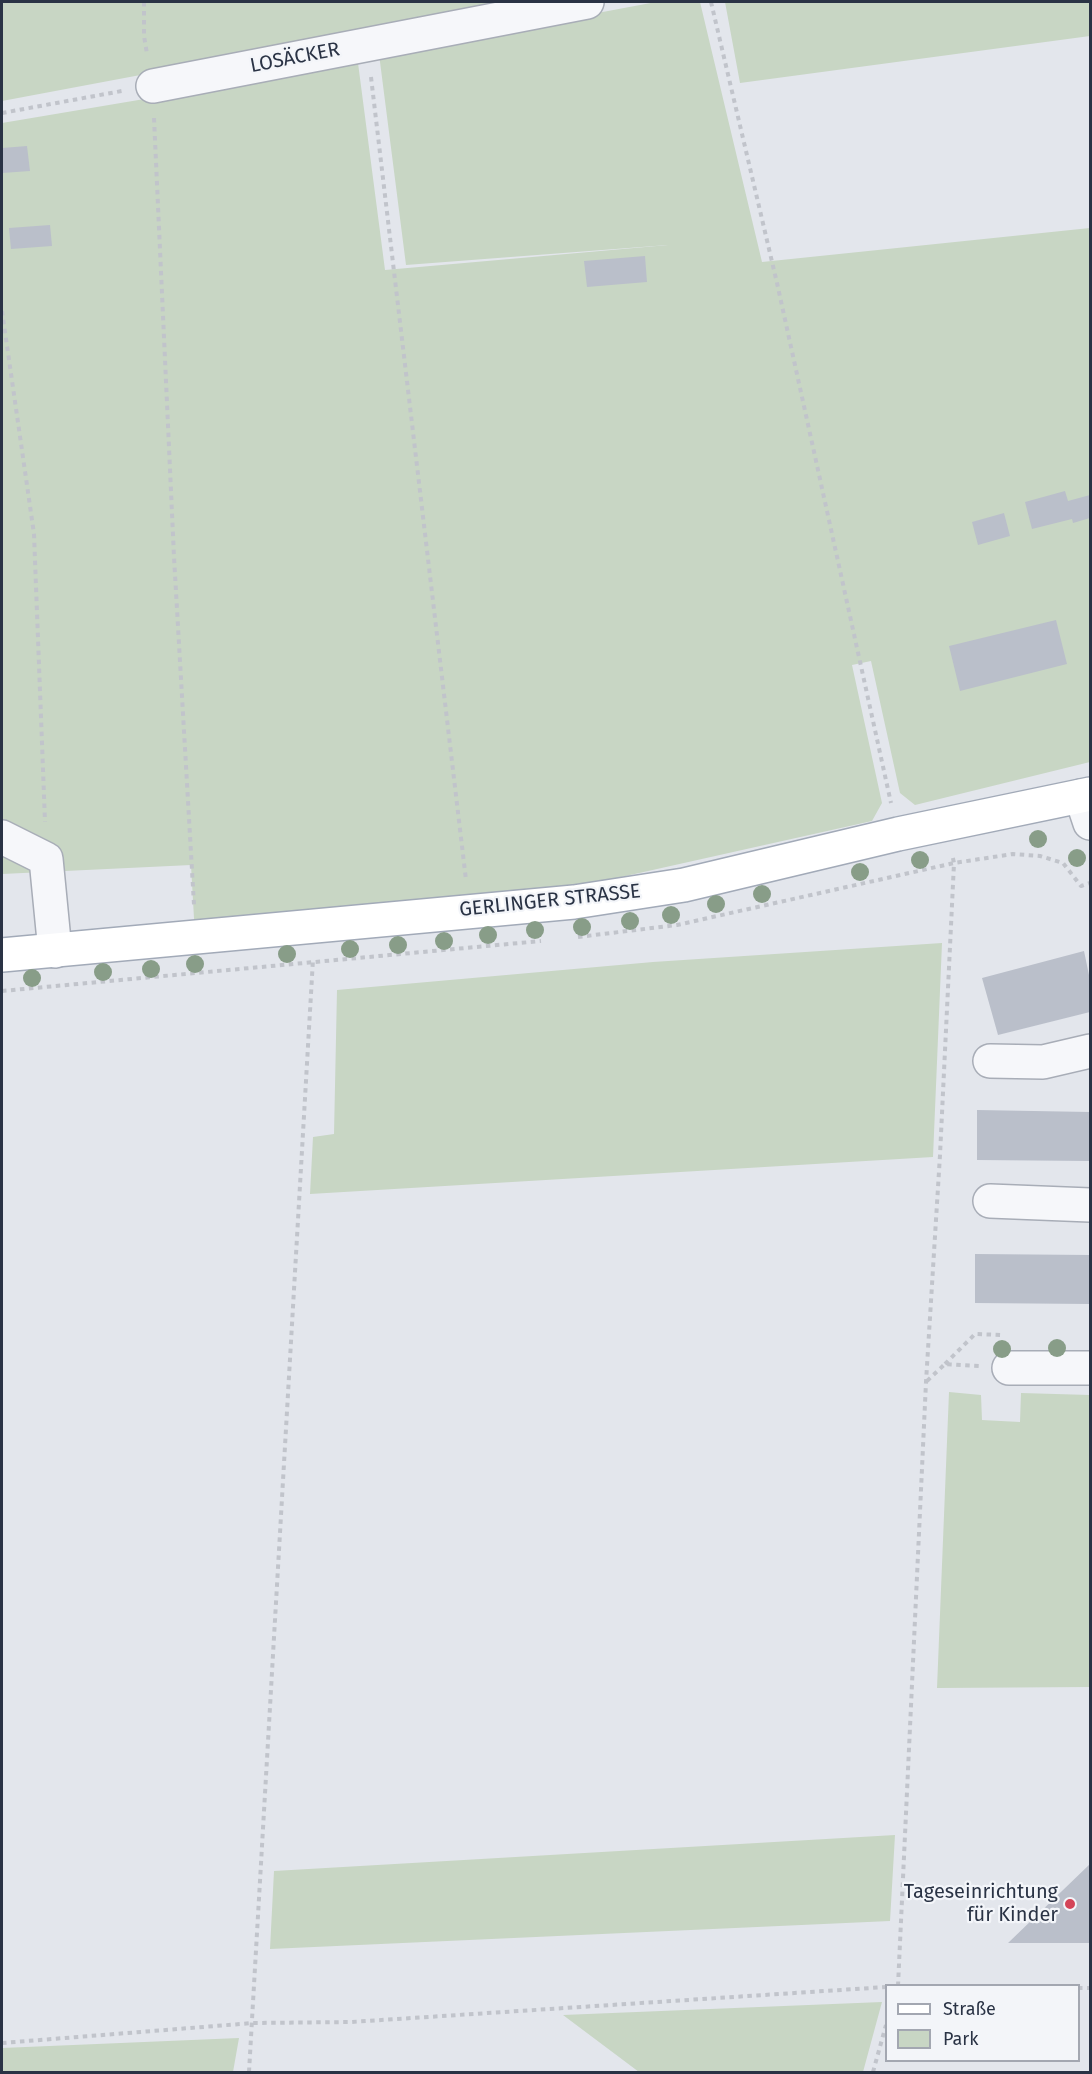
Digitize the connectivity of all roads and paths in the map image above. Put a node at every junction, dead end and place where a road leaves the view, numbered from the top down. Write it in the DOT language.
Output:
graph roads {
  1 [pos="144,2"];
  2 [pos="587,2"];
  3 [pos="711,2"];
  4 [pos="367,44"];
  5 [pos="153,86"];
  6 [pos="2,113"];
  7 [pos="2,311"];
  8 [pos="1087,804"];
  9 [pos="946,824"];
  10 [pos="898,834"];
  11 [pos="2,837"];
  12 [pos="46,859"];
  13 [pos="469,911"];
  14 [pos="308,926"];
  15 [pos="195,936"];
  16 [pos="55,951"];
  17 [pos="2,955"];
  18 [pos="1090,1051"];
  19 [pos="990,1061"];
  20 [pos="990,1201"];
  21 [pos="1090,1205"];
  22 [pos="1009,1368"];
  23 [pos="1090,1368"];
  24 [pos="926,1382"];
  25 [pos="898,1984"];
  26 [pos="885,1987"];
  27 [pos="253,2023"];
  28 [pos="885,2029"];
  29 [pos="2,2043"];
  30 [pos="249,2073"];
  31 [pos="873,2073"];
  1 -- 5 [label="path"];
  2 -- 4 [label="street, LOSÄCKER"];
  3 -- 10 [label="path"];
  4 -- 5 [label="street, LOSÄCKER"];
  4 -- 13 [label="path"];
  5 -- 6 [label="path"];
  5 -- 15 [label="path"];
  7 -- 12 [label="path"];
  8 -- 9 [label="main road, GERLINGER STRASSE"];
  9 -- 10 [label="main road, GERLINGER STRASSE"];
  9 -- 24 [label="path"];
  10 -- 13 [label="main road, GERLINGER STRASSE"];
  11 -- 12 [label="street"];
  12 -- 16 [label="street"];
  13 -- 14 [label="main road, GERLINGER STRASSE"];
  14 -- 15 [label="main road, GERLINGER STRASSE"];
  14 -- 27 [label="path"];
  15 -- 16 [label="main road, GERLINGER STRASSE"];
  16 -- 17 [label="main road, GERLINGER STRASSE"];
  18 -- 19 [label="street"];
  20 -- 21 [label="street"];
  22 -- 23 [label="street"];
  22 -- 24 [label="path"];
  24 -- 25 [label="path"];
  26 -- 27 [label="path"];
  27 -- 29 [label="path"];
  27 -- 30 [label="path"];
  28 -- 31 [label="path"];
}
